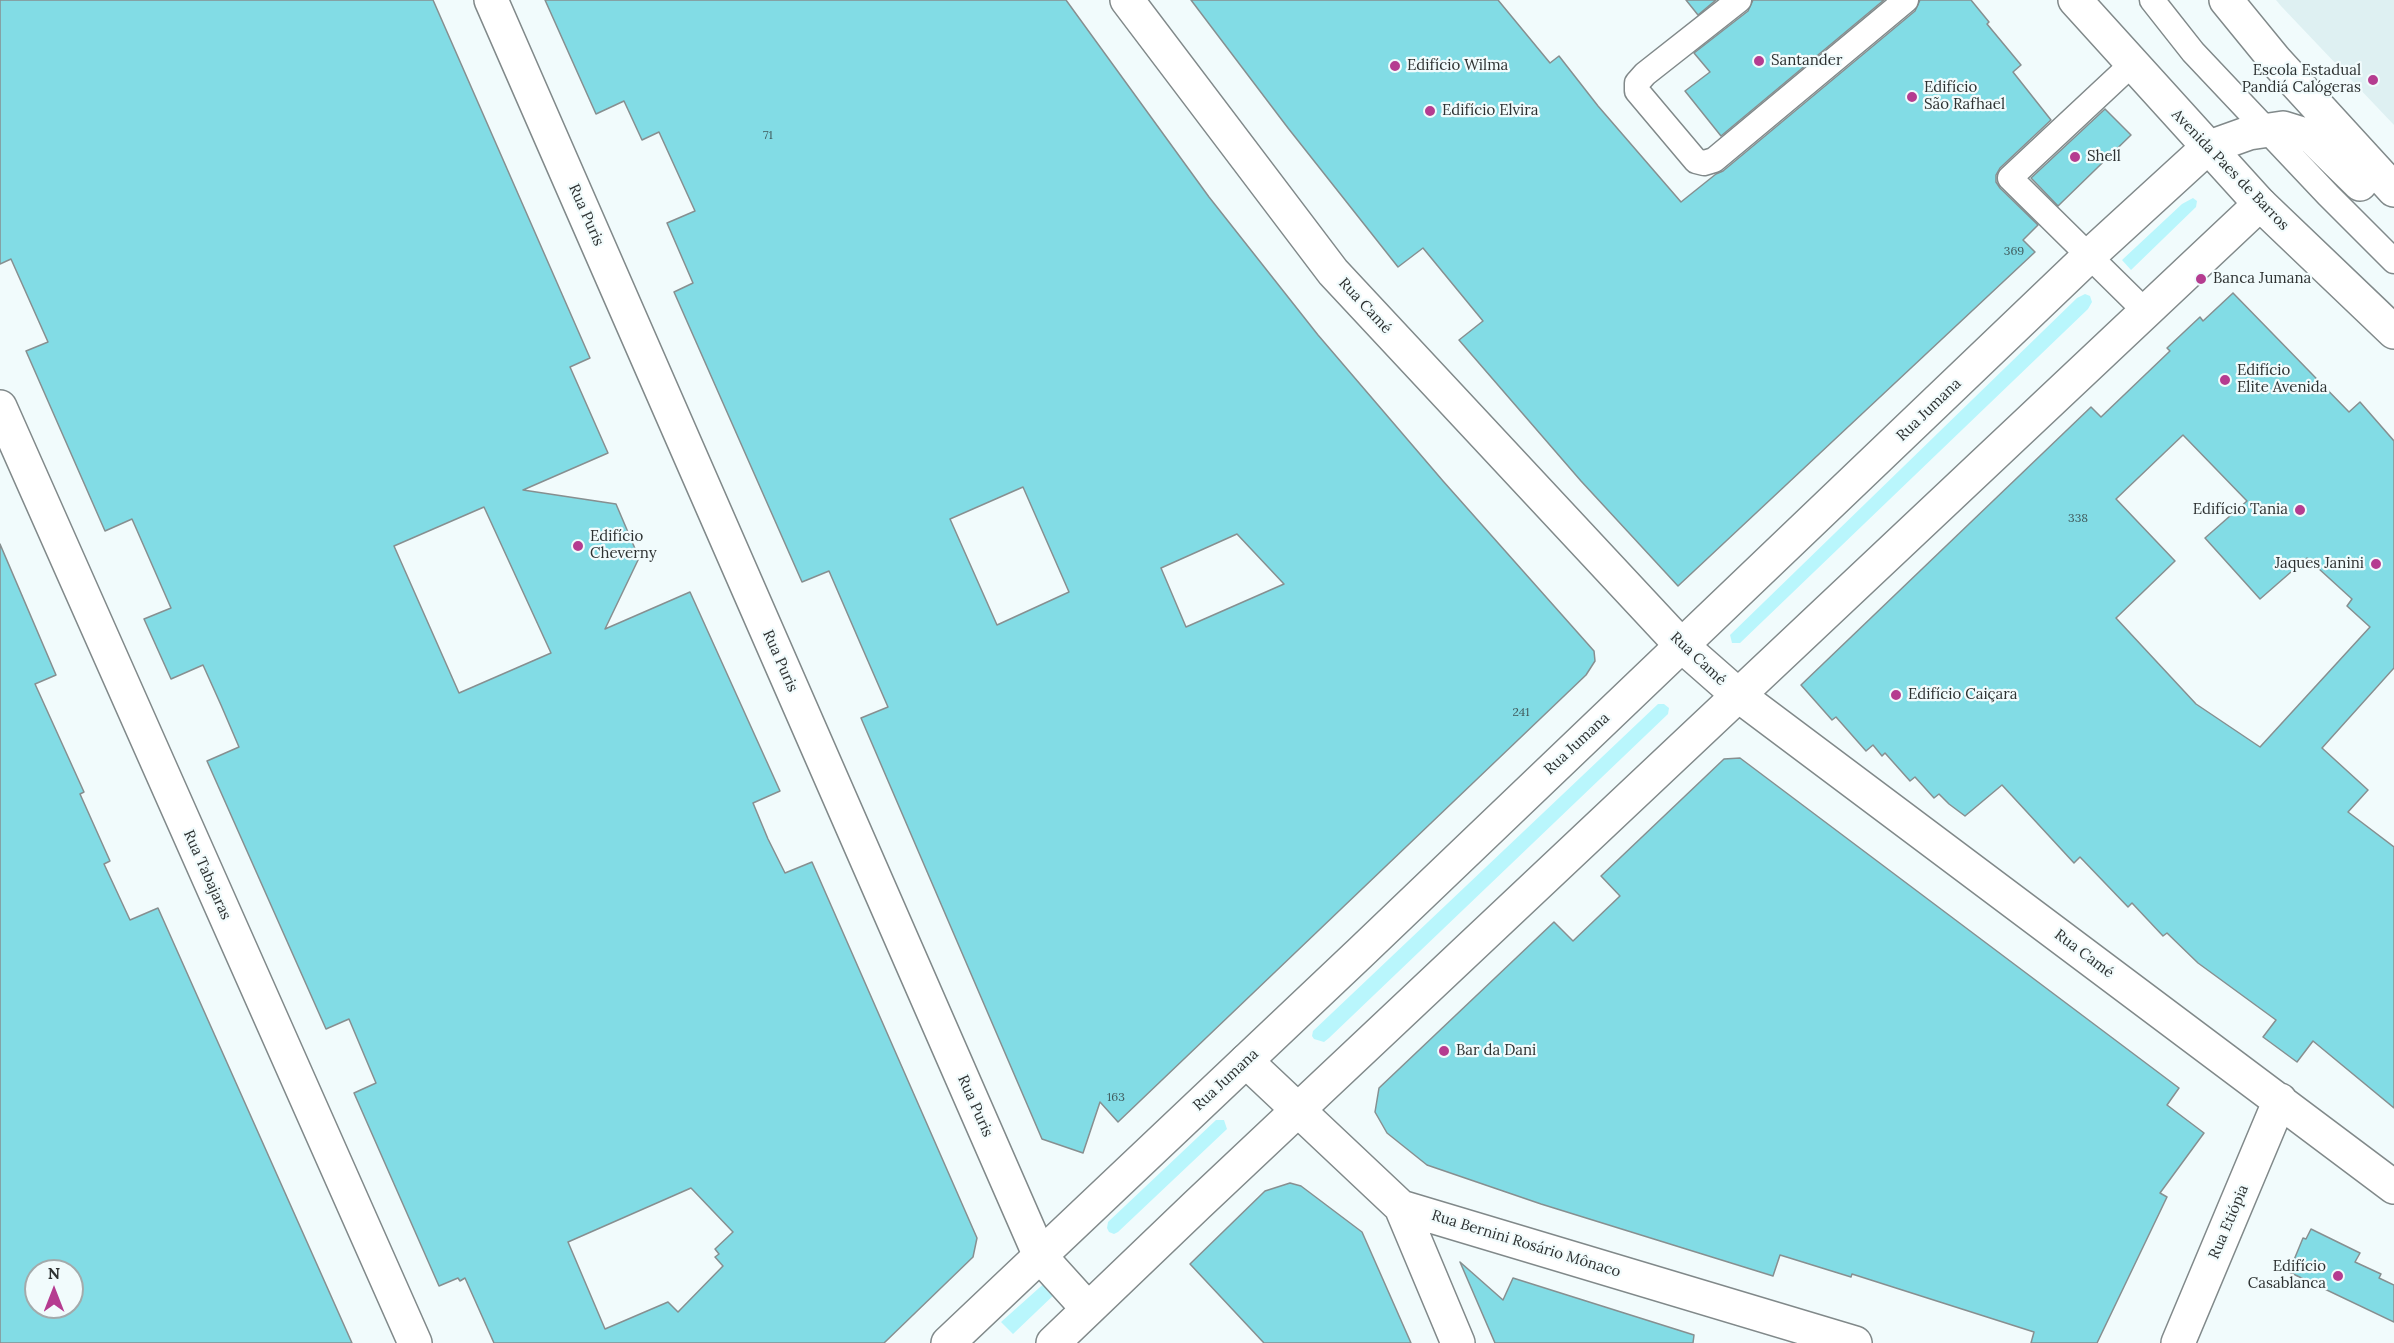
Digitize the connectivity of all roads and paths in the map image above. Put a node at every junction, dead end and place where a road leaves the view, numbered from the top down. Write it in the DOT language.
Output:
graph roads {
  1 [pos="491,0"];
  2 [pos="1127,0"];
  3 [pos="1739,0"];
  4 [pos="1906,0"];
  5 [pos="2074,0"];
  6 [pos="2152,0"];
  7 [pos="2226,0"];
  8 [pos="2132,64"];
  9 [pos="2267,130"];
  10 [pos="2206,147"];
  11 [pos="2394,190"];
  12 [pos="2394,198"];
  13 [pos="2260,204"];
  14 [pos="2089,256"];
  15 [pos="2394,261"];
  16 [pos="2145,311"];
  17 [pos="2394,332"];
  18 [pos="0,406"];
  19 [pos="1681,645"];
  20 [pos="1738,695"];
  21 [pos="1246,1061"];
  22 [pos="2280,1100"];
  23 [pos="1298,1110"];
  24 [pos="2394,1187"];
  25 [pos="1401,1207"];
  26 [pos="1040,1256"];
  27 [pos="1088,1309"];
  28 [pos="414,1343"];
  29 [pos="948,1343"];
  30 [pos="1053,1343"];
  31 [pos="1458,1343"];
  32 [pos="1855,1343"];
  33 [pos="2178,1343"];
  1 -- 26 [label="street, Rua Puris"];
  2 -- 19 [label="street, Rua Camé"];
  3 -- 4 [label="lane"];
  5 -- 8 [label="street, Avenida Paes de Barros"];
  6 -- 9 [label="lane"];
  7 -- 11 [label="street"];
  8 -- 10 [label="street, Avenida Paes de Barros"];
  8 -- 14 [label="lane"];
  9 -- 10 [label="street"];
  9 -- 12 [label="street"];
  9 -- 15 [label="lane"];
  10 -- 13 [label="street, Avenida Paes de Barros"];
  10 -- 14 [label="street, Rua Jumana"];
  13 -- 16 [label="street"];
  13 -- 17 [label="street, Avenida Paes de Barros"];
  14 -- 16 [label="lane"];
  14 -- 19 [label="street, Rua Jumana"];
  16 -- 20 [label="street"];
  18 -- 28 [label="street, Rua Tabajaras"];
  19 -- 20 [label="street, Rua Camé"];
  19 -- 21 [label="street, Rua Jumana"];
  20 -- 22 [label="street, Rua Camé"];
  20 -- 23 [label="street"];
  21 -- 23 [label="street, Rua Bernini Rosário Mônaco"];
  21 -- 26 [label="street, Rua Jumana"];
  22 -- 24 [label="street, Rua Camé"];
  22 -- 33 [label="street, Rua Etiópia"];
  23 -- 25 [label="street, Rua Bernini Rosário Mônaco"];
  23 -- 27 [label="street"];
  25 -- 31 [label="street"];
  25 -- 32 [label="street, Rua Bernini Rosário Mônaco"];
  26 -- 27 [label="street, Rua Puris"];
  26 -- 29 [label="street, Rua Jumana"];
  27 -- 30 [label="street"];
}
